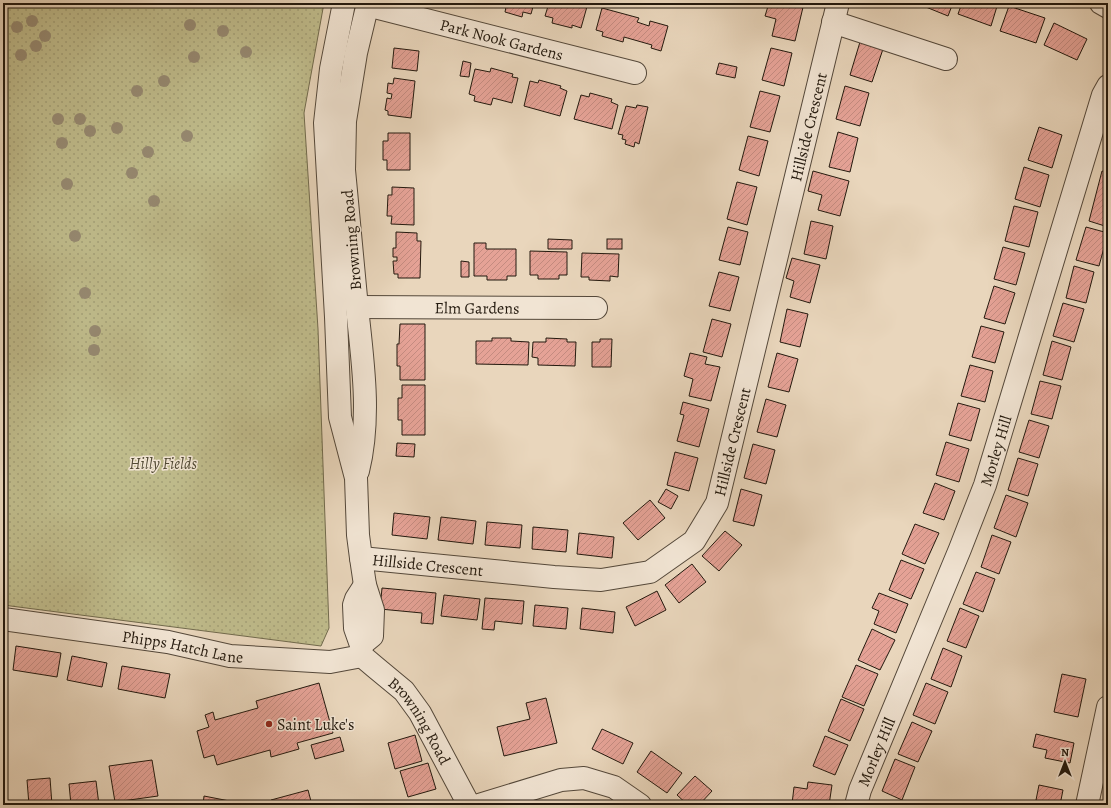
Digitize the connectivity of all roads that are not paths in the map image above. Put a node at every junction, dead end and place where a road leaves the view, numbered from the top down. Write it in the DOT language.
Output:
graph roads {
  1 [pos="344,3"];
  2 [pos="1101,3"];
  3 [pos="368,4"];
  4 [pos="1108,7"];
  5 [pos="835,13"];
  6 [pos="946,59"];
  7 [pos="636,73"];
  8 [pos="1108,86"];
  9 [pos="357,307"];
  10 [pos="596,308"];
  11 [pos="356,478"];
  12 [pos="361,558"];
  13 [pos="360,592"];
  14 [pos="3,619"];
  15 [pos="362,650"];
  16 [pos="1108,707"];
  17 [pos="468,804"];
  18 [pos="640,805"];
  19 [pos="856,805"];
  20 [pos="1088,805"];
  1 -- 11 [label="street, Browning Road"];
  2 -- 4 [label="street"];
  3 -- 7 [label="street, Park Nook Gardens"];
  3 -- 9 [label="street, Browning Road"];
  5 -- 6 [label="street"];
  5 -- 12 [label="street, Hillside Crescent"];
  8 -- 19 [label="street, Morley Hill"];
  9 -- 10 [label="street, Elm Gardens"];
  9 -- 11 [label="street, Browning Road"];
  11 -- 12 [label="street, Browning Road"];
  12 -- 13 [label="street, Browning Road"];
  13 -- 15 [label="street, Browning Road"];
  13 -- 15 [label="street, Browning Road"];
  14 -- 15 [label="street, Phipps Hatch Lane"];
  15 -- 17 [label="street, Browning Road"];
  16 -- 20 [label="street"];
  17 -- 18 [label="street"];
}
